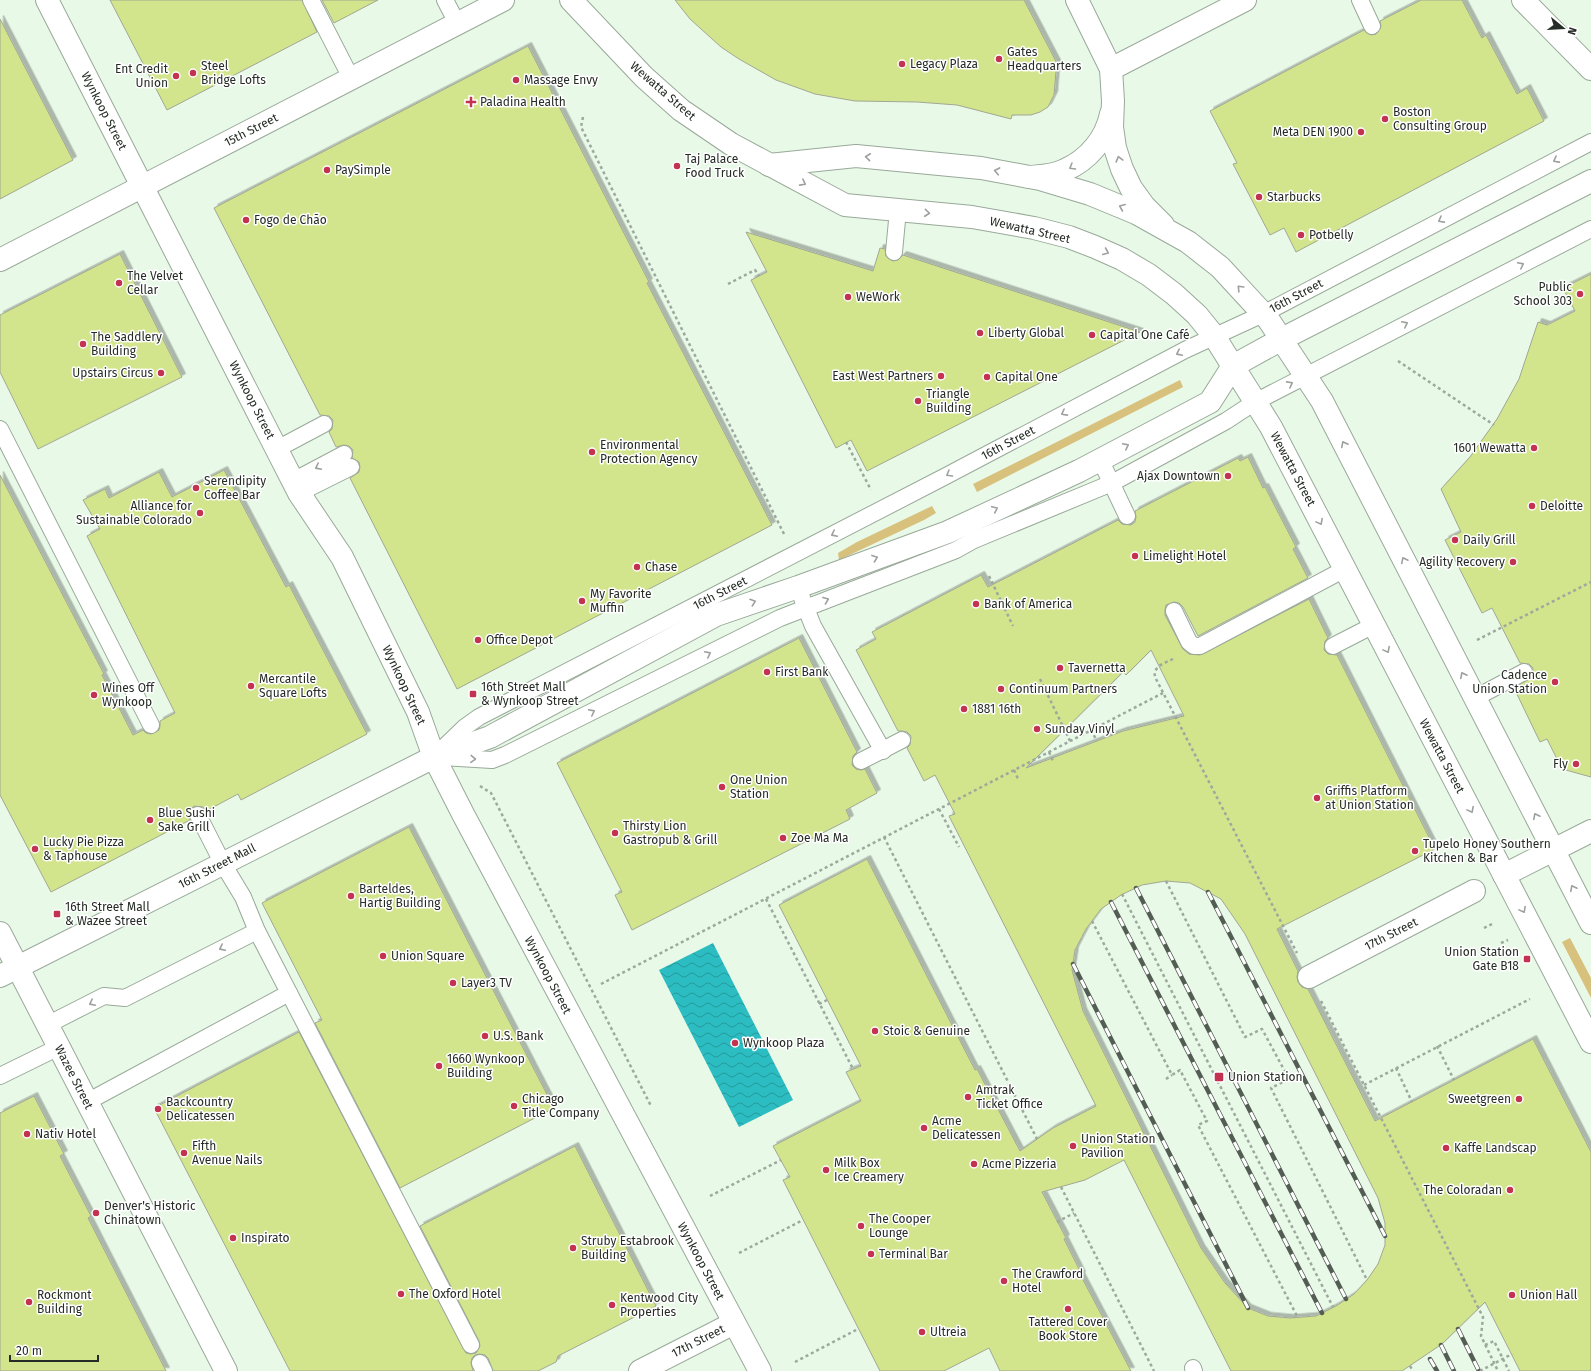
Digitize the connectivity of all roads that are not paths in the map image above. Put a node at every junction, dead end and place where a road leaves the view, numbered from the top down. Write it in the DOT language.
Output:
graph roads {
  1 [pos="47,0"];
  2 [pos="311,0"];
  3 [pos="446,0"];
  4 [pos="503,0"];
  5 [pos="571,0"];
  6 [pos="1077,0"];
  7 [pos="1245,0"];
  8 [pos="1360,0"];
  9 [pos="1523,0"];
  10 [pos="457,23"];
  11 [pos="1372,26"];
  12 [pos="1111,69"];
  13 [pos="1591,69"];
  14 [pos="351,78"];
  15 [pos="1113,101"];
  16 [pos="1591,142"];
  17 [pos="768,165"];
  18 [pos="1029,178"];
  19 [pos="1591,181"];
  20 [pos="142,186"];
  21 [pos="898,210"];
  22 [pos="1591,229"];
  23 [pos="1174,234"];
  24 [pos="894,252"];
  25 [pos="0,260"];
  26 [pos="1263,314"];
  27 [pos="1214,336"];
  28 [pos="1282,339"];
  29 [pos="1234,366"];
  30 [pos="1306,375"];
  31 [pos="1255,402"];
  32 [pos="324,424"];
  33 [pos="0,429"];
  34 [pos="276,449"];
  35 [pos="1100,459"];
  36 [pos="347,460"];
  37 [pos="1112,483"];
  38 [pos="296,487"];
  39 [pos="1127,516"];
  40 [pos="1345,569"];
  41 [pos="798,587"];
  42 [pos="806,608"];
  43 [pos="1174,611"];
  44 [pos="1374,625"];
  45 [pos="1333,646"];
  46 [pos="1524,672"];
  47 [pos="1475,698"];
  48 [pos="151,725"];
  49 [pos="902,740"];
  50 [pos="883,750"];
  51 [pos="434,757"];
  52 [pos="861,761"];
  53 [pos="198,815"];
  54 [pos="1591,831"];
  55 [pos="1553,850"];
  56 [pos="223,864"];
  57 [pos="1504,875"];
  58 [pos="1474,891"];
  59 [pos="1591,923"];
  60 [pos="257,931"];
  61 [pos="0,933"];
  62 [pos="9,971"];
  63 [pos="1309,977"];
  64 [pos="290,993"];
  65 [pos="47,1025"];
  66 [pos="1591,1042"];
  67 [pos="59,1047"];
  68 [pos="0,1076"];
  69 [pos="87,1102"];
  70 [pos="734,1323"];
  71 [pos="470,1345"];
  72 [pos="226,1371"];
  73 [pos="640,1371"];
  74 [pos="760,1371"];
  1 -- 20 [label="street, Wynkoop Street"];
  2 -- 14 [label="lane"];
  3 -- 10 [label="lane"];
  4 -- 10 [label="street, 15th Street"];
  5 -- 17 [label="street, Wewatta Street"];
  6 -- 12 [label="street"];
  7 -- 12 [label="street"];
  8 -- 11 [label="lane"];
  9 -- 13 [label="street"];
  10 -- 14 [label="street, 15th Street"];
  12 -- 15 [label="street"];
  14 -- 20 [label="street, 15th Street"];
  15 -- 18 [label="street, one-way"];
  23 -- 15 [label="street, one-way"];
  16 -- 26 [label="lane, 16th Street, one-way"];
  18 -- 17 [label="street, one-way"];
  17 -- 21 [label="street, Wewatta Street, one-way"];
  23 -- 18 [label="street, one-way"];
  19 -- 28 [label="street, 16th Street"];
  20 -- 25 [label="street, 15th Street"];
  20 -- 34 [label="street, Wynkoop Street"];
  21 -- 24 [label="lane"];
  21 -- 27 [label="street, Wewatta Street, one-way"];
  30 -- 22 [label="lane, one-way"];
  26 -- 23 [label="street, one-way"];
  26 -- 27 [label="lane, 16th Street"];
  26 -- 28 [label="street"];
  27 -- 29 [label="street, Wewatta Street"];
  27 -- 51 [label="lane, 16th Street, one-way"];
  28 -- 29 [label="street, 16th Street"];
  28 -- 30 [label="street"];
  29 -- 31 [label="street, Wewatta Street"];
  35 -- 29 [label="street, 16th Street, one-way"];
  31 -- 30 [label="lane, one-way"];
  47 -- 30 [label="street, one-way"];
  31 -- 37 [label="lane"];
  31 -- 40 [label="street, Wewatta Street, one-way"];
  32 -- 34 [label="lane"];
  33 -- 48 [label="lane"];
  34 -- 38 [label="street, Wynkoop Street"];
  35 -- 37 [label="lane"];
  41 -- 35 [label="street, 16th Street, one-way"];
  36 -- 38 [label="lane"];
  37 -- 39 [label="lane"];
  42 -- 37 [label="lane, one-way"];
  38 -- 51 [label="street, Wynkoop Street"];
  40 -- 43 [label="lane"];
  40 -- 44 [label="street, Wewatta Street"];
  41 -- 42 [label="lane"];
  51 -- 41 [label="street, 16th Street, one-way"];
  42 -- 50 [label="lane"];
  51 -- 42 [label="lane, one-way"];
  44 -- 45 [label="lane"];
  44 -- 57 [label="street, Wewatta Street, one-way"];
  46 -- 47 [label="lane"];
  55 -- 47 [label="street, one-way"];
  49 -- 50 [label="lane"];
  50 -- 52 [label="lane"];
  51 -- 56 [label="street, 16th Street Mall"];
  51 -- 70 [label="street, Wynkoop Street"];
  53 -- 56 [label="lane"];
  54 -- 55 [label="street"];
  55 -- 57 [label="street"];
  59 -- 55 [label="street, one-way"];
  56 -- 60 [label="lane"];
  56 -- 62 [label="street, 16th Street Mall"];
  57 -- 66 [label="street, Wewatta Street, one-way"];
  58 -- 63 [label="street, 17th Street"];
  60 -- 64 [label="lane"];
  60 -- 65 [label="lane, one-way"];
  61 -- 62 [label="street, Wazee Street"];
  62 -- 65 [label="street, Wazee Street"];
  64 -- 69 [label="lane"];
  64 -- 71 [label="lane"];
  65 -- 67 [label="street, Wazee Street"];
  67 -- 68 [label="lane"];
  67 -- 69 [label="street, Wazee Street"];
  69 -- 72 [label="street, Wazee Street"];
  70 -- 73 [label="street, 17th Street"];
  70 -- 74 [label="street, Wynkoop Street"];
}
